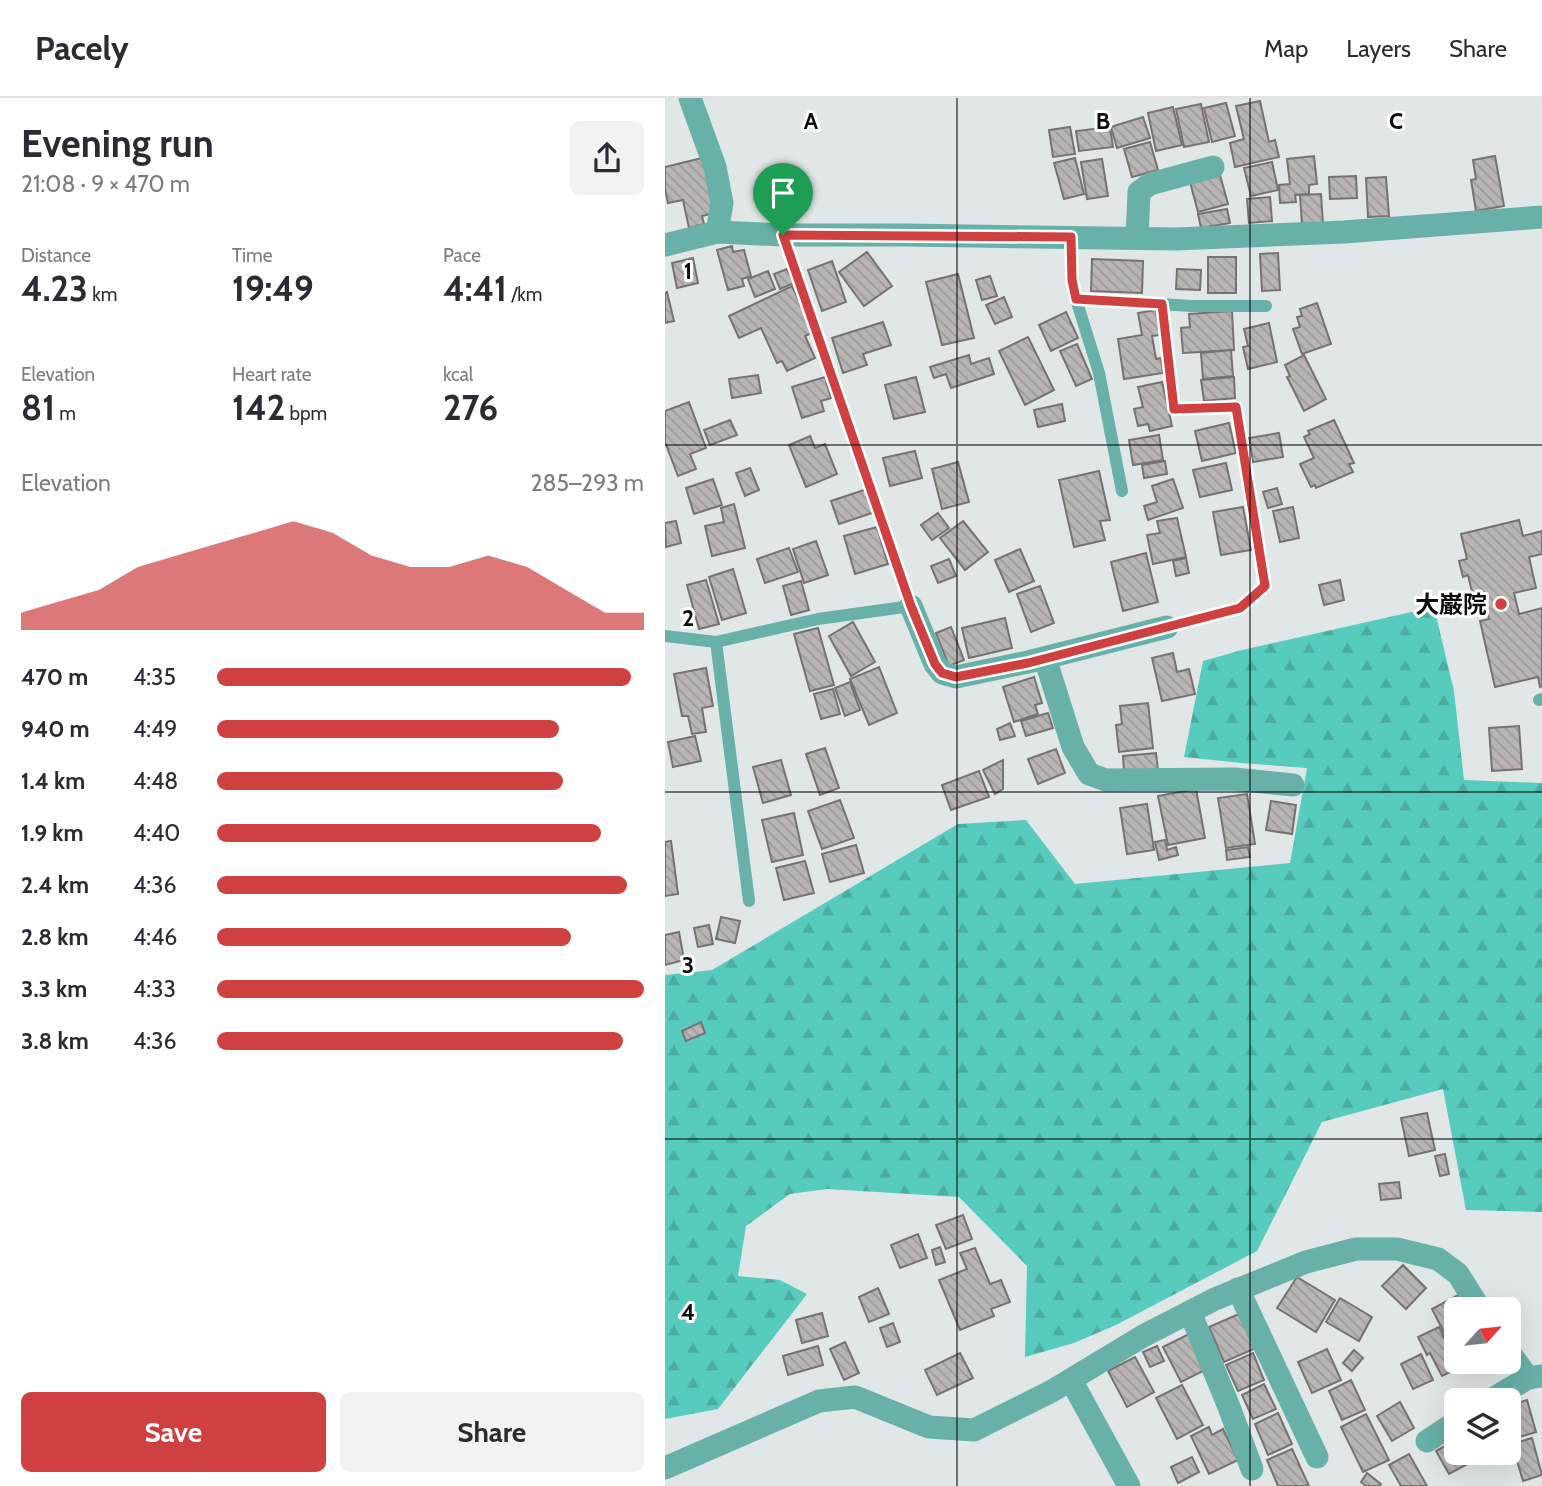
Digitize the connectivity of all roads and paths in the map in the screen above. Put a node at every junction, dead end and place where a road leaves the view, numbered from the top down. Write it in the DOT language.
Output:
graph roads {
  1 [pos="690,98"];
  2 [pos="1213,167"];
  3 [pos="1542,217"];
  4 [pos="717,232"];
  5 [pos="783,235"];
  6 [pos="1071,237"];
  7 [pos="1137,238"];
  8 [pos="665,245"];
  9 [pos="1076,299"];
  10 [pos="1162,304"];
  11 [pos="1266,306"];
  12 [pos="1122,491"];
  13 [pos="911,606"];
  14 [pos="1167,627"];
  15 [pos="665,636"];
  16 [pos="716,642"];
  17 [pos="1045,658"];
  18 [pos="1293,786"];
  19 [pos="749,901"];
  20 [pos="1238,1290"];
  21 [pos="1472,1297"];
  22 [pos="1190,1312"];
  23 [pos="1521,1364"];
  24 [pos="1535,1377"];
  25 [pos="1071,1380"];
  26 [pos="1514,1388"];
  27 [pos="1444,1430"];
  28 [pos="1427,1441"];
  29 [pos="1317,1457"];
  30 [pos="665,1468"];
  31 [pos="1252,1469"];
  32 [pos="1129,1486"];
  1 -- 4 [label="street"];
  2 -- 7 [label="street"];
  3 -- 7 [label="street"];
  4 -- 5 [label="street"];
  4 -- 8 [label="street"];
  5 -- 6 [label="street"];
  5 -- 13 [label="lane"];
  6 -- 7 [label="street"];
  6 -- 9 [label="lane"];
  9 -- 10 [label="lane"];
  9 -- 12 [label="lane"];
  10 -- 11 [label="lane"];
  10 -- 14 [label="lane"];
  13 -- 16 [label="lane"];
  13 -- 17 [label="street"];
  14 -- 17 [label="street"];
  15 -- 16 [label="lane"];
  16 -- 19 [label="lane"];
  17 -- 18 [label="street"];
  20 -- 21 [label="street"];
  20 -- 22 [label="street"];
  20 -- 29 [label="street"];
  22 -- 25 [label="street"];
  22 -- 31 [label="street"];
  23 -- 24 [label="street"];
  24 -- 26 [label="street"];
  25 -- 30 [label="street"];
  25 -- 32 [label="street"];
  27 -- 28 [label="street"];
}
